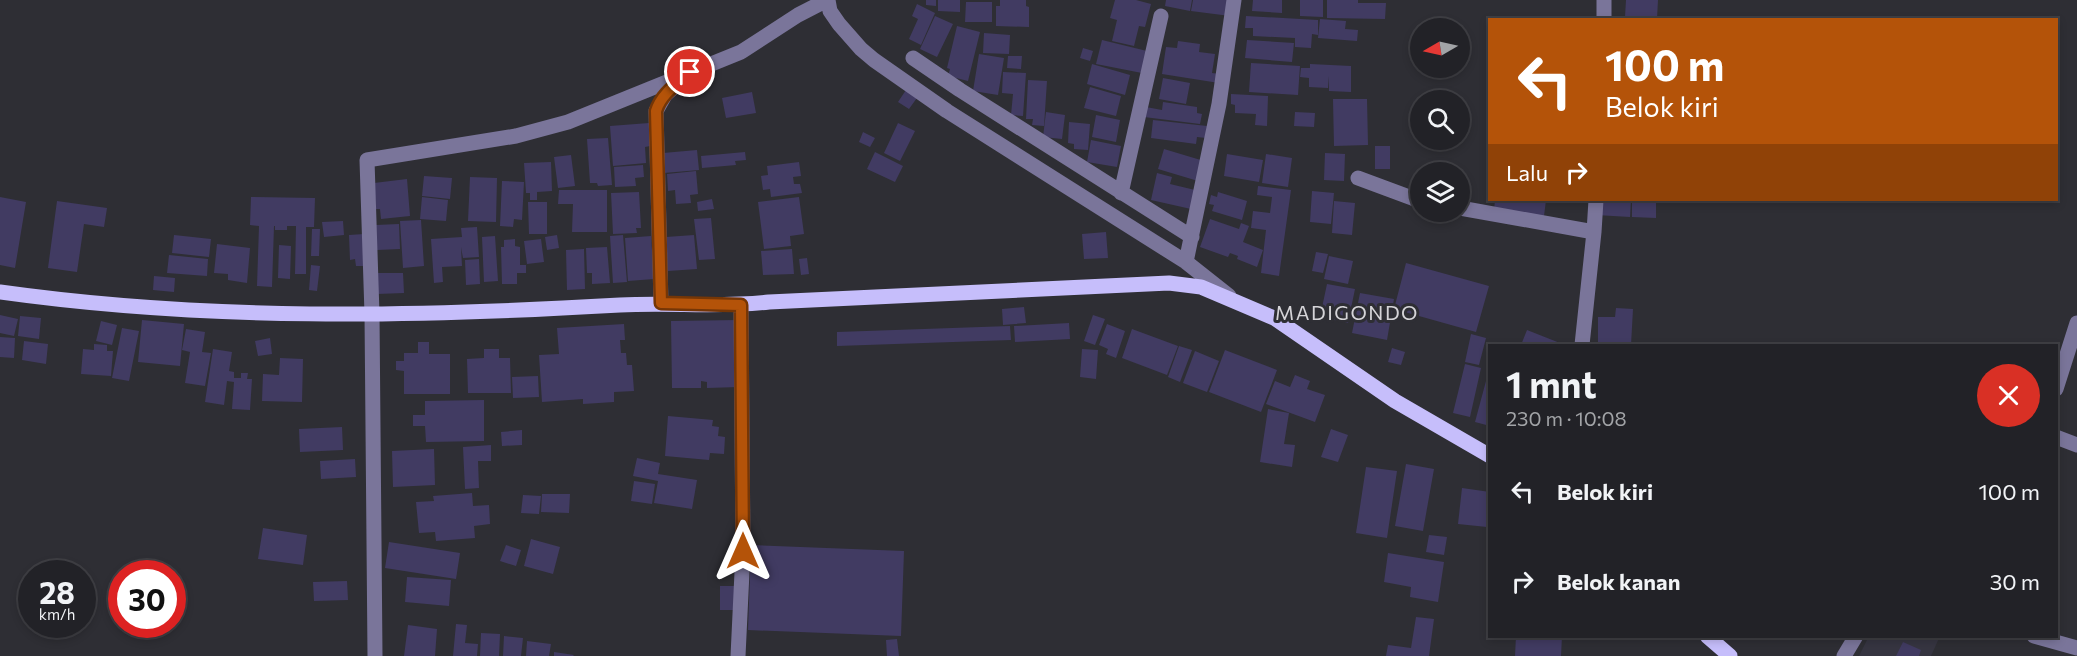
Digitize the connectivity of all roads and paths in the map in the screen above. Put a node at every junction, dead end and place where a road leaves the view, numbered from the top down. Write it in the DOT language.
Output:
graph roads {
  1 [pos="828,0"];
  2 [pos="1234,0"];
  3 [pos="1604,0"];
  4 [pos="1161,16"];
  5 [pos="1604,18"];
  6 [pos="913,58"];
  7 [pos="690,72"];
  8 [pos="1358,178"];
  9 [pos="1121,193"];
  10 [pos="1410,197"];
  11 [pos="1596,201"];
  12 [pos="1470,210"];
  13 [pos="1594,232"];
  14 [pos="1192,237"];
  15 [pos="1186,262"];
  16 [pos="0,292"];
  17 [pos="1233,299"];
  18 [pos="661,303"];
  19 [pos="741,305"];
  20 [pos="372,314"];
  21 [pos="2076,331"];
  22 [pos="1582,344"];
  23 [pos="2058,383"];
  24 [pos="2058,438"];
  25 [pos="2077,445"];
  26 [pos="1488,455"];
  27 [pos="1709,638"];
  28 [pos="1855,638"];
  29 [pos="2041,638"];
  30 [pos="2077,648"];
  31 [pos="375,656"];
  32 [pos="738,656"];
  33 [pos="1730,656"];
  34 [pos="1844,656"];
  1 -- 7 [label="street"];
  1 -- 15 [label="street"];
  2 -- 14 [label="street"];
  3 -- 5 [label="street"];
  4 -- 9 [label="street"];
  6 -- 9 [label="street"];
  7 -- 18 [label="street"];
  7 -- 20 [label="street"];
  8 -- 10 [label="street"];
  9 -- 14 [label="street"];
  11 -- 13 [label="street"];
  12 -- 13 [label="street"];
  13 -- 22 [label="street"];
  14 -- 15 [label="street"];
  15 -- 17 [label="street"];
  16 -- 20 [label="main road"];
  17 -- 19 [label="main road"];
  17 -- 26 [label="main road"];
  18 -- 19 [label="main road"];
  18 -- 20 [label="main road"];
  19 -- 32 [label="street"];
  20 -- 31 [label="street"];
  21 -- 23 [label="street"];
  24 -- 25 [label="street"];
  27 -- 33 [label="main road"];
  28 -- 34 [label="street"];
  29 -- 30 [label="street"];
}
